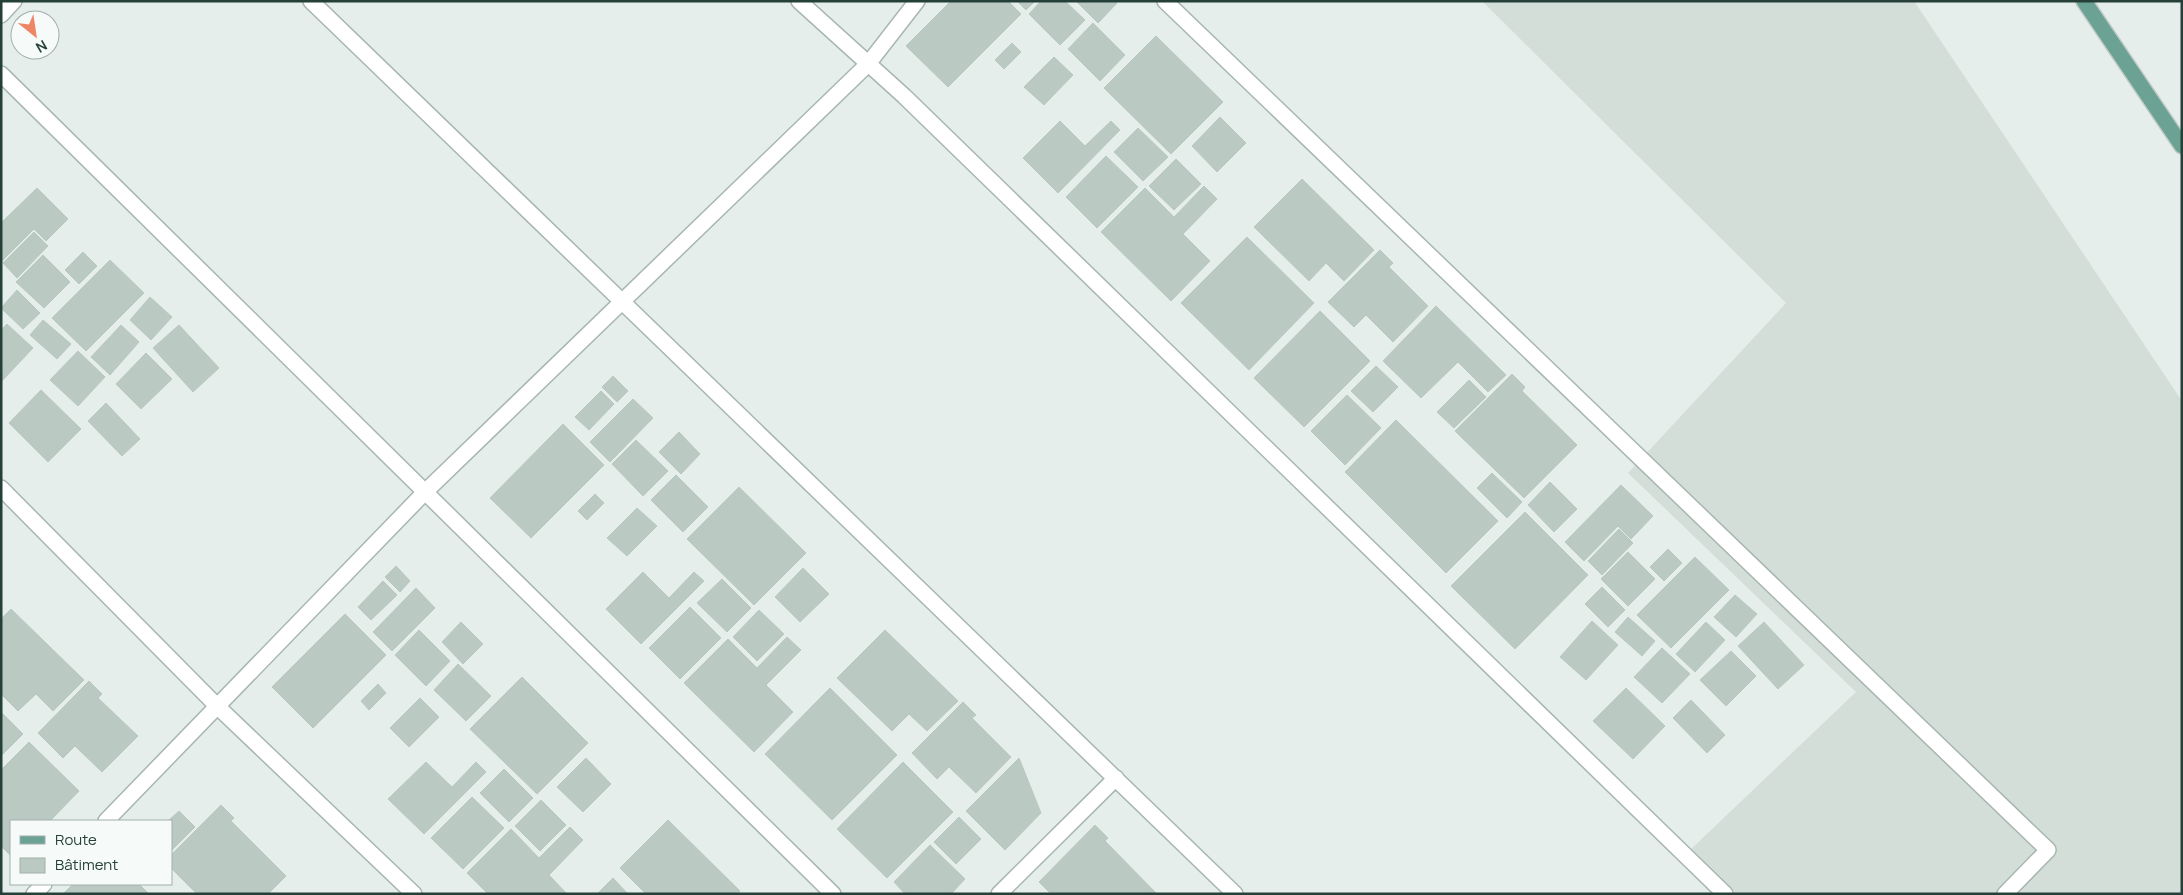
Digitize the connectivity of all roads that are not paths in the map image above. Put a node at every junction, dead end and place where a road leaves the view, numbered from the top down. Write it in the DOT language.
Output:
graph roads {
  1 [pos="14,1"];
  2 [pos="311,1"];
  3 [pos="799,1"];
  4 [pos="916,1"];
  5 [pos="1165,1"];
  6 [pos="2084,1"];
  7 [pos="1,15"];
  8 [pos="868,64"];
  9 [pos="1,74"];
  10 [pos="2182,146"];
  11 [pos="622,302"];
  12 [pos="1,488"];
  13 [pos="425,492"];
  14 [pos="218,707"];
  15 [pos="1116,778"];
  16 [pos="107,820"];
  17 [pos="43,885"];
  18 [pos="34,894"];
  19 [pos="414,894"];
  20 [pos="833,894"];
  21 [pos="1000,894"];
  22 [pos="1235,894"];
  23 [pos="1725,894"];
  24 [pos="2005,894"];
  1 -- 7 [label="street"];
  2 -- 11 [label="street"];
  3 -- 8 [label="street"];
  4 -- 8 [label="street"];
  5 -- 24 [label="street"];
  6 -- 10 [label="main road"];
  8 -- 11 [label="street"];
  8 -- 23 [label="street"];
  9 -- 13 [label="street"];
  11 -- 13 [label="street"];
  11 -- 15 [label="street"];
  12 -- 14 [label="street"];
  13 -- 14 [label="street"];
  13 -- 20 [label="street"];
  14 -- 16 [label="street"];
  14 -- 19 [label="street"];
  15 -- 21 [label="street"];
  15 -- 22 [label="street"];
  17 -- 18 [label="street"];
}
